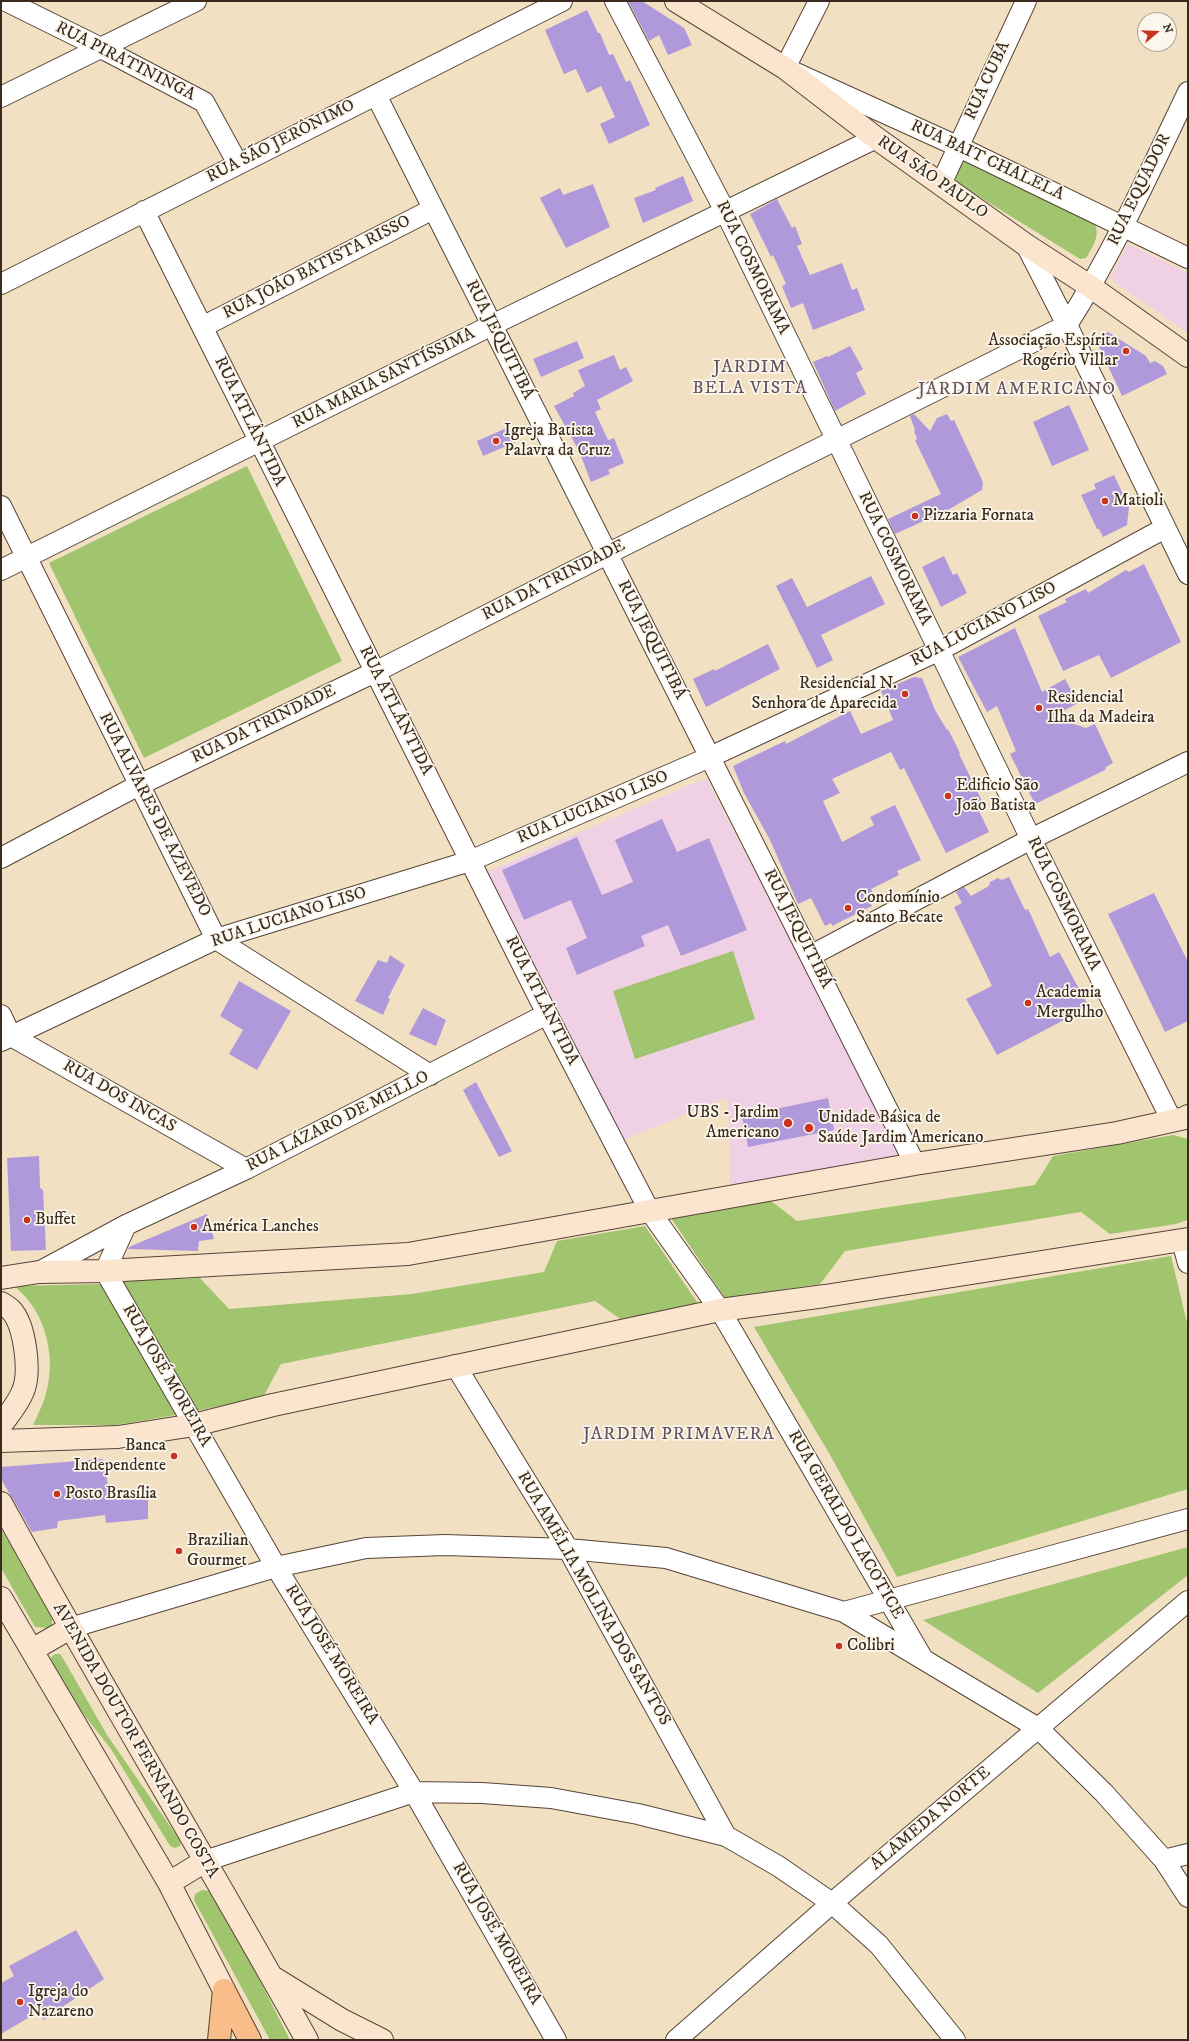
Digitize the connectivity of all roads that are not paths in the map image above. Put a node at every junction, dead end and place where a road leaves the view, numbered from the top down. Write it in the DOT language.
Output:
graph roads {
  1 [pos="6,1"];
  2 [pos="562,1"];
  3 [pos="615,1"];
  4 [pos="621,1"];
  5 [pos="676,1"];
  6 [pos="818,1"];
  7 [pos="1026,1"];
  8 [pos="192,2"];
  9 [pos="626,20"];
  10 [pos="101,48"];
  11 [pos="786,68"];
  12 [pos="1188,92"];
  13 [pos="376,95"];
  14 [pos="1,97"];
  15 [pos="876,138"];
  16 [pos="958,146"];
  17 [pos="238,164"];
  18 [pos="940,184"];
  19 [pos="433,209"];
  20 [pos="144,211"];
  21 [pos="726,213"];
  22 [pos="1123,227"];
  23 [pos="1026,245"];
  24 [pos="1188,258"];
  25 [pos="1,284"];
  26 [pos="1091,287"];
  27 [pos="492,325"];
  28 [pos="1067,325"];
  29 [pos="202,327"];
  30 [pos="1188,356"];
  31 [pos="836,441"];
  32 [pos="259,442"];
  33 [pos="1,506"];
  34 [pos="1165,528"];
  35 [pos="607,554"];
  36 [pos="27,557"];
  37 [pos="1,570"];
  38 [pos="1188,574"];
  39 [pos="940,650"];
  40 [pos="375,672"];
  41 [pos="710,757"];
  42 [pos="1188,762"];
  43 [pos="139,785"];
  44 [pos="1031,839"];
  45 [pos="1,858"];
  46 [pos="470,861"];
  47 [pos="216,939"];
  48 [pos="810,956"];
  49 [pos="547,1014"];
  50 [pos="1,1015"];
  51 [pos="6,1038"];
  52 [pos="430,1075"];
  53 [pos="1183,1119"];
  54 [pos="915,1164"];
  55 [pos="246,1169"];
  56 [pos="649,1210"];
  57 [pos="126,1225"];
  58 [pos="1185,1240"];
  59 [pos="1188,1263"];
  60 [pos="105,1271"];
  61 [pos="40,1272"];
  62 [pos="1,1278"];
  63 [pos="1,1303"];
  64 [pos="720,1310"];
  65 [pos="455,1366"];
  66 [pos="1,1425"];
  67 [pos="194,1425"];
  68 [pos="1,1441"];
  69 [pos="1,1503"];
  70 [pos="1188,1519"];
  71 [pos="568,1549"];
  72 [pos="276,1567"];
  73 [pos="1,1598"];
  74 [pos="888,1600"];
  75 [pos="1188,1601"];
  76 [pos="844,1612"];
  77 [pos="70,1628"];
  78 [pos="32,1650"];
  79 [pos="923,1660"];
  80 [pos="1038,1728"];
  81 [pos="414,1792"];
  82 [pos="726,1836"];
  83 [pos="1188,1854"];
  84 [pos="1164,1860"];
  85 [pos="205,1861"];
  86 [pos="169,1883"];
  87 [pos="1188,1897"];
  88 [pos="832,1903"];
  89 [pos="272,1977"];
  90 [pos="224,1990"];
  91 [pos="219,2040"];
  92 [pos="250,2040"];
  93 [pos="307,2040"];
  94 [pos="382,2040"];
  95 [pos="556,2040"];
  96 [pos="676,2040"];
  97 [pos="955,2040"];
  1 -- 10 [label="street, RUA PIRATININGA"];
  2 -- 13 [label="street, RUA SÃO JERÔNIMO"];
  3 -- 9 [label="street, RUA COSMORAMA"];
  4 -- 9 [label="street, RUA COSMORAMA"];
  5 -- 11 [label="main road, RUA SÃO PAULO"];
  6 -- 11 [label="street"];
  7 -- 16 [label="street, RUA CUBA"];
  8 -- 10 [label="street"];
  9 -- 21 [label="street, RUA COSMORAMA"];
  10 -- 14 [label="street"];
  10 -- 17 [label="street, RUA PIRATININGA"];
  11 -- 15 [label="main road, RUA SÃO PAULO"];
  11 -- 16 [label="street, RUA BAIT CHALELA"];
  12 -- 22 [label="street, RUA EQUADOR"];
  13 -- 17 [label="street, RUA SÃO JERÔNIMO"];
  13 -- 19 [label="street, RUA JEQUITIBÁ"];
  15 -- 18 [label="main road, RUA SÃO PAULO"];
  15 -- 21 [label="street, RUA MARIA SANTÍSSIMA"];
  16 -- 18 [label="street, RUA CUBA"];
  16 -- 22 [label="street, RUA BAIT CHALELA"];
  17 -- 20 [label="street, RUA SÃO JERÔNIMO"];
  18 -- 23 [label="main road, RUA SÃO PAULO"];
  19 -- 27 [label="street, RUA JEQUITIBÁ"];
  19 -- 29 [label="street, RUA JOÃO BATISTA RISSO"];
  20 -- 25 [label="street, RUA SÃO JERÔNIMO"];
  20 -- 29 [label="street, RUA ATLÂNTIDA"];
  21 -- 27 [label="street, RUA MARIA SANTÍSSIMA"];
  21 -- 31 [label="street, RUA COSMORAMA"];
  22 -- 24 [label="street, RUA BAIT CHALELA"];
  22 -- 26 [label="street, RUA EQUADOR"];
  23 -- 26 [label="main road, RUA SÃO PAULO"];
  23 -- 28 [label="street"];
  26 -- 28 [label="street"];
  26 -- 30 [label="main road, RUA SÃO PAULO"];
  27 -- 32 [label="street, RUA MARIA SANTÍSSIMA"];
  27 -- 35 [label="street, RUA JEQUITIBÁ"];
  28 -- 31 [label="street, RUA DA TRINDADE"];
  28 -- 34 [label="street"];
  29 -- 32 [label="street, RUA ATLÂNTIDA"];
  31 -- 35 [label="street, RUA DA TRINDADE"];
  31 -- 39 [label="street, RUA COSMORAMA"];
  32 -- 36 [label="street, RUA MARIA SANTÍSSIMA"];
  32 -- 40 [label="street, RUA ATLÂNTIDA"];
  33 -- 36 [label="street, RUA ALVARES DE AZEVEDO"];
  34 -- 38 [label="street"];
  34 -- 39 [label="street, RUA LUCIANO LISO"];
  35 -- 40 [label="street, RUA DA TRINDADE"];
  35 -- 41 [label="street, RUA JEQUITIBÁ"];
  36 -- 37 [label="street, RUA MARIA SANTÍSSIMA"];
  36 -- 43 [label="street, RUA ALVARES DE AZEVEDO"];
  39 -- 41 [label="street, RUA LUCIANO LISO"];
  39 -- 44 [label="street, RUA COSMORAMA"];
  40 -- 43 [label="street, RUA DA TRINDADE"];
  40 -- 46 [label="street, RUA ATLÂNTIDA"];
  41 -- 46 [label="street, RUA LUCIANO LISO"];
  41 -- 48 [label="street, RUA JEQUITIBÁ"];
  42 -- 44 [label="street"];
  43 -- 45 [label="street, RUA DA TRINDADE"];
  43 -- 47 [label="street, RUA ALVARES DE AZEVEDO"];
  44 -- 48 [label="street"];
  44 -- 53 [label="street, RUA COSMORAMA"];
  46 -- 47 [label="street, RUA LUCIANO LISO"];
  46 -- 49 [label="street, RUA ATLÂNTIDA"];
  47 -- 51 [label="street, RUA LUCIANO LISO"];
  47 -- 52 [label="street, RUA ALVARES DE AZEVEDO"];
  48 -- 54 [label="street, RUA JEQUITIBÁ"];
  49 -- 52 [label="street, RUA LÁZARO DE MELLO"];
  49 -- 56 [label="street, RUA ATLÂNTIDA"];
  50 -- 51 [label="street"];
  51 -- 55 [label="street, RUA DOS INCAS"];
  52 -- 55 [label="street, RUA LÁZARO DE MELLO"];
  53 -- 54 [label="main road"];
  54 -- 56 [label="main road"];
  55 -- 57 [label="street, RUA LÁZARO DE MELLO"];
  56 -- 60 [label="main road"];
  56 -- 64 [label="street, RUA GERALDO LACOTICE"];
  57 -- 60 [label="street"];
  57 -- 61 [label="street, RUA LÁZARO DE MELLO"];
  58 -- 59 [label="street"];
  58 -- 64 [label="main road"];
  60 -- 61 [label="main road"];
  60 -- 67 [label="street, RUA JOSÉ MOREIRA"];
  61 -- 62 [label="main road"];
  63 -- 66 [label="main road"];
  64 -- 65 [label="main road"];
  64 -- 74 [label="street, RUA GERALDO LACOTICE"];
  65 -- 67 [label="main road"];
  65 -- 71 [label="street, RUA AMÉLIA MOLINA DOS SANTOS"];
  67 -- 68 [label="main road"];
  67 -- 72 [label="street, RUA JOSÉ MOREIRA"];
  69 -- 77 [label="main road, AVENIDA DOUTOR FERNANDO COSTA"];
  70 -- 74 [label="street"];
  71 -- 72 [label="street"];
  71 -- 76 [label="street"];
  71 -- 82 [label="street, RUA AMÉLIA MOLINA DOS SANTOS"];
  72 -- 77 [label="street"];
  72 -- 81 [label="street, RUA JOSÉ MOREIRA"];
  73 -- 78 [label="main road"];
  74 -- 76 [label="street"];
  74 -- 79 [label="street, RUA GERALDO LACOTICE"];
  75 -- 80 [label="street, ALAMEDA NORTE"];
  76 -- 79 [label="street"];
  77 -- 78 [label="main road"];
  77 -- 85 [label="main road, AVENIDA DOUTOR FERNANDO COSTA"];
  78 -- 86 [label="main road"];
  79 -- 80 [label="street"];
  80 -- 84 [label="street"];
  80 -- 88 [label="street, ALAMEDA NORTE"];
  81 -- 82 [label="street"];
  81 -- 85 [label="street"];
  81 -- 95 [label="street, RUA JOSÉ MOREIRA"];
  82 -- 88 [label="street"];
  83 -- 84 [label="street"];
  84 -- 87 [label="street"];
  85 -- 86 [label="main road"];
  85 -- 89 [label="main road, AVENIDA DOUTOR FERNANDO COSTA"];
  86 -- 90 [label="main road"];
  88 -- 96 [label="street, ALAMEDA NORTE"];
  88 -- 97 [label="street"];
  89 -- 93 [label="main road, AVENIDA DOUTOR FERNANDO COSTA"];
  89 -- 94 [label="main road"];
  90 -- 91 [label="highway"];
  90 -- 92 [label="highway"];
}
